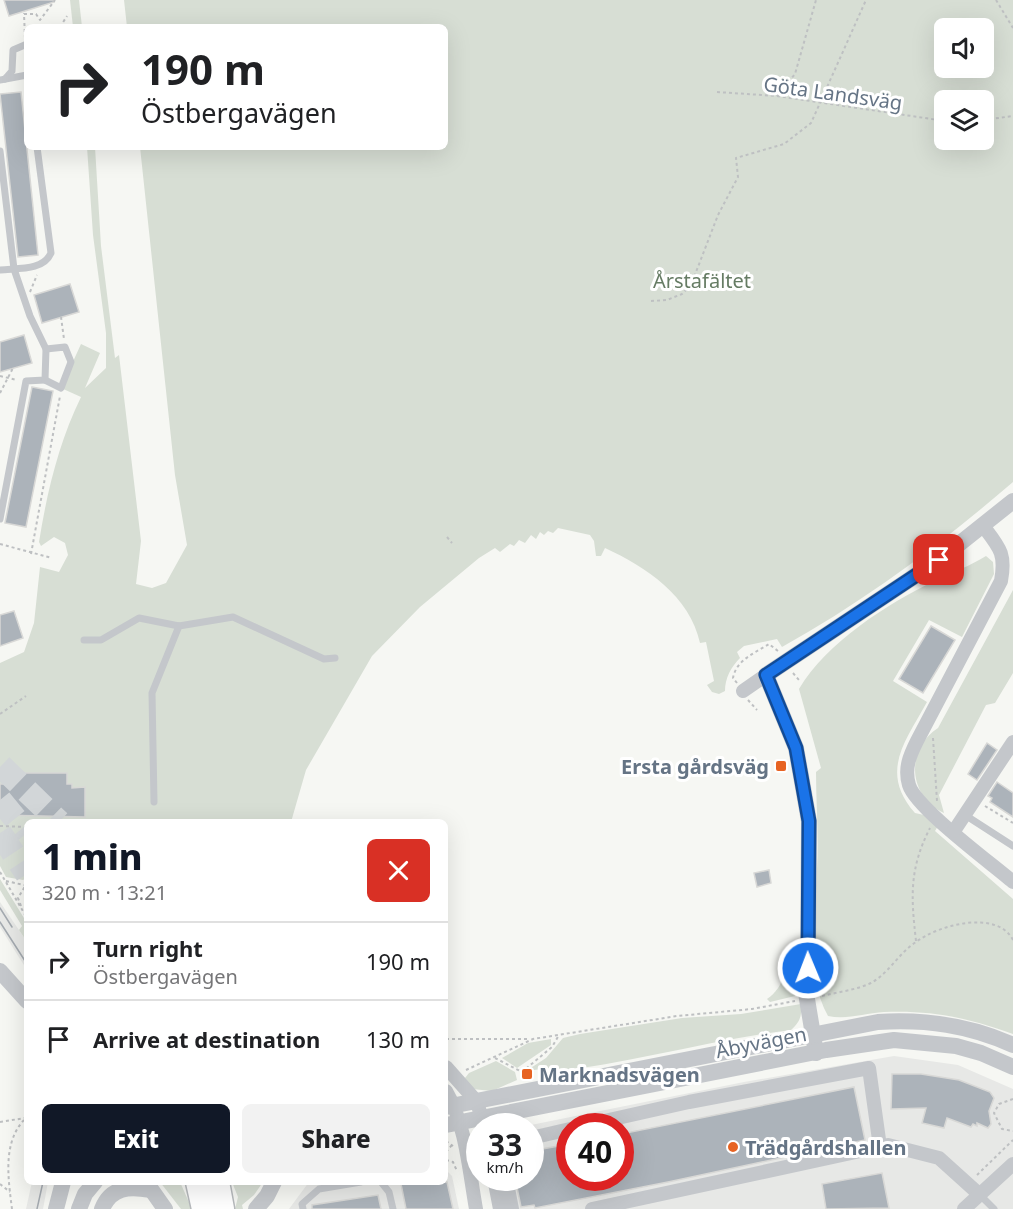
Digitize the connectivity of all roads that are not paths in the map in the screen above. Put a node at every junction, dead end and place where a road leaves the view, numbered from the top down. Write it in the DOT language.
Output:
graph roads {
  1 [pos="24,45"];
  2 [pos="24,76"];
  3 [pos="2,80"];
  4 [pos="37,150"];
  5 [pos="0,151"];
  6 [pos="14,269"];
  7 [pos="0,270"];
  8 [pos="46,349"];
  9 [pos="45,380"];
  10 [pos="1013,501"];
  11 [pos="0,519"];
  12 [pos="984,527"];
  13 [pos="178,626"];
  14 [pos="84,640"];
  15 [pos="335,658"];
  16 [pos="766,675"];
  17 [pos="742,691"];
  18 [pos="1013,742"];
  19 [pos="153,802"];
  20 [pos="964,815"];
  21 [pos="954,831"];
  22 [pos="1013,846"];
  23 [pos="1013,882"];
  24 [pos="0,971"];
  25 [pos="24,998"];
  26 [pos="817,1032"];
  27 [pos="1013,1045"];
  28 [pos="821,1052"];
  29 [pos="1009,1068"];
  30 [pos="448,1069"];
  31 [pos="477,1102"];
  32 [pos="450,1107"];
  33 [pos="480,1113"];
  34 [pos="531,1113"];
  35 [pos="634,1114"];
  36 [pos="452,1124"];
  37 [pos="880,1147"];
  38 [pos="1013,1164"];
  39 [pos="62,1185"];
  40 [pos="92,1185"];
  41 [pos="199,1185"];
  42 [pos="218,1185"];
  43 [pos="274,1185"];
  44 [pos="343,1185"];
  45 [pos="383,1185"];
  46 [pos="148,1186"];
  47 [pos="497,1191"];
  48 [pos="509,1191"];
  49 [pos="980,1195"];
  50 [pos="56,1209"];
  51 [pos="79,1209"];
  52 [pos="102,1209"];
  53 [pos="165,1209"];
  54 [pos="204,1209"];
  55 [pos="222,1209"];
  56 [pos="256,1209"];
  57 [pos="303,1209"];
  58 [pos="393,1209"];
  59 [pos="476,1209"];
  60 [pos="500,1209"];
  61 [pos="512,1209"];
  62 [pos="592,1209"];
  63 [pos="964,1209"];
  64 [pos="994,1209"];
  1 -- 3 [label="lane"];
  2 -- 3 [label="lane"];
  4 -- 6 [label="lane"];
  5 -- 6 [label="lane"];
  6 -- 7 [label="lane"];
  6 -- 8 [label="lane"];
  8 -- 9 [label="lane"];
  8 -- 9 [label="lane"];
  9 -- 11 [label="lane"];
  10 -- 12 [label="street"];
  12 -- 16 [label="street"];
  12 -- 21 [label="street"];
  13 -- 14 [label="lane"];
  13 -- 15 [label="lane"];
  13 -- 19 [label="lane"];
  16 -- 17 [label="street"];
  16 -- 26 [label="street"];
  18 -- 20 [label="street"];
  20 -- 21 [label="street"];
  20 -- 22 [label="lane"];
  21 -- 23 [label="street"];
  24 -- 25 [label="street"];
  26 -- 27 [label="street, Åbyvägen"];
  26 -- 28 [label="street"];
  26 -- 31 [label="street, Åbyvägen"];
  28 -- 29 [label="street, Åbyvägen"];
  28 -- 34 [label="street, Åbyvägen"];
  30 -- 31 [label="street"];
  31 -- 32 [label="street, Åbyvägen"];
  31 -- 33 [label="street"];
  32 -- 36 [label="street"];
  35 -- 37 [label="street"];
  36 -- 59 [label="street"];
  37 -- 49 [label="street"];
  37 -- 62 [label="street"];
  38 -- 49 [label="street"];
  39 -- 50 [label="street"];
  40 -- 51 [label="street"];
  41 -- 54 [label="highway"];
  42 -- 55 [label="highway"];
  43 -- 56 [label="street"];
  44 -- 57 [label="lane"];
  45 -- 58 [label="lane"];
  46 -- 52 [label="street"];
  46 -- 53 [label="street"];
  47 -- 60 [label="street"];
  48 -- 61 [label="street"];
  49 -- 63 [label="street"];
  49 -- 64 [label="lane"];
}
